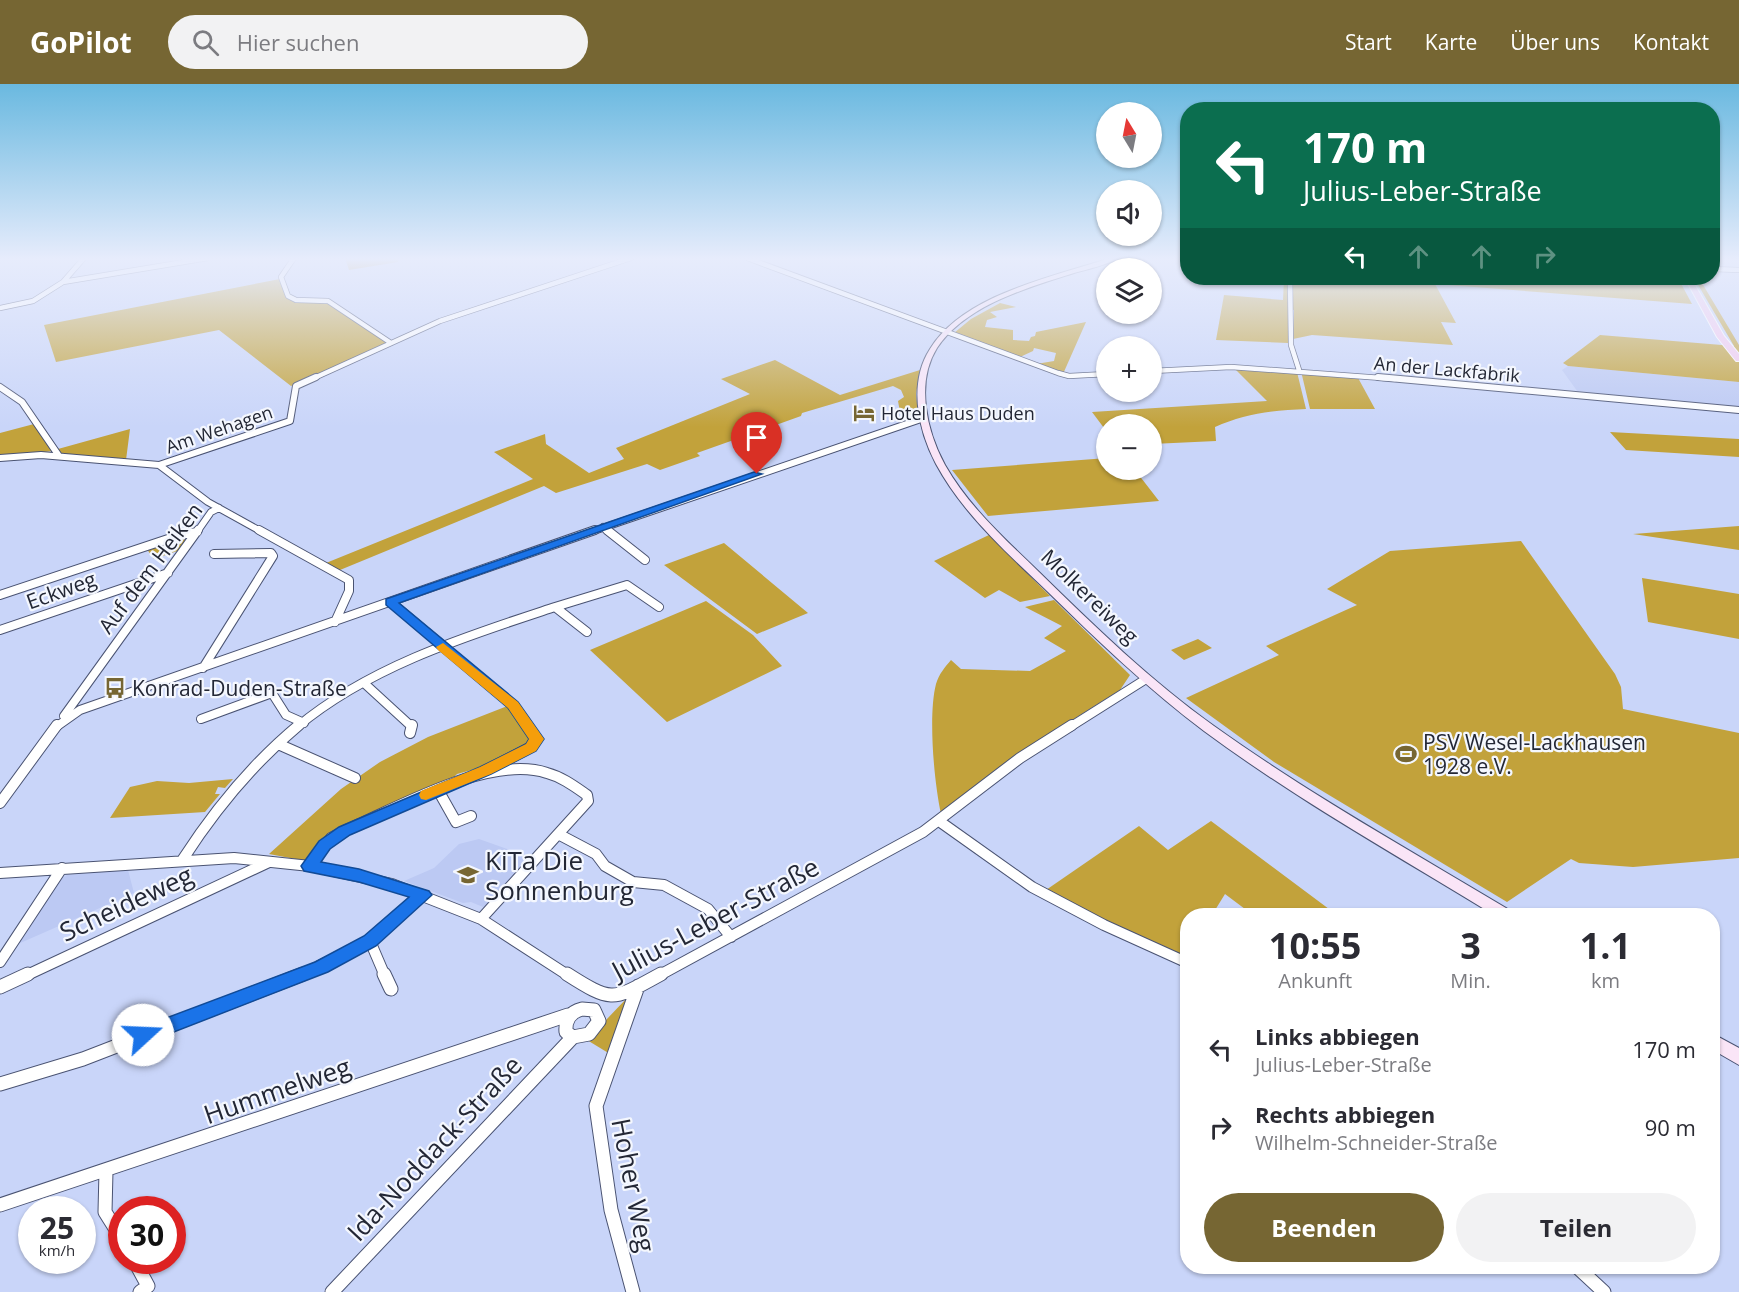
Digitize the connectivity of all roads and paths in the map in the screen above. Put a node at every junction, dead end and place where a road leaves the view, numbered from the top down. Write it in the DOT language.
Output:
graph roads {
  1 [pos="348,314"];
  2 [pos="461,314"];
  3 [pos="908,314"];
  4 [pos="973,314"];
  5 [pos="1291,314"];
  6 [pos="1708,314"];
  7 [pos="947,332"];
  8 [pos="391,343"];
  9 [pos="1739,359"];
  10 [pos="1162,370"];
  11 [pos="1299,370"];
  12 [pos="1096,374"];
  13 [pos="0,387"];
  14 [pos="1739,410"];
  15 [pos="924,418"];
  16 [pos="59,456"];
  17 [pos="0,458"];
  18 [pos="159,465"];
  19 [pos="219,508"];
  20 [pos="603,527"];
  21 [pos="197,532"];
  22 [pos="214,554"];
  23 [pos="645,560"];
  24 [pos="168,573"];
  25 [pos="0,595"];
  26 [pos="391,602"];
  27 [pos="555,607"];
  28 [pos="659,607"];
  29 [pos="335,622"];
  30 [pos="0,630"];
  31 [pos="587,632"];
  32 [pos="443,647"];
  33 [pos="203,668"];
  34 [pos="1146,679"];
  35 [pos="364,683"];
  36 [pos="201,719"];
  37 [pos="59,723"];
  38 [pos="304,723"];
  39 [pos="410,733"];
  40 [pos="278,744"];
  41 [pos="486,771"];
  42 [pos="355,778"];
  43 [pos="11,788"];
  44 [pos="438,790"];
  45 [pos="0,793"];
  46 [pos="0,803"];
  47 [pos="471,816"];
  48 [pos="939,821"];
  49 [pos="560,835"];
  50 [pos="183,859"];
  51 [pos="272,861"];
  52 [pos="310,866"];
  53 [pos="62,868"];
  54 [pos="0,873"];
  55 [pos="423,895"];
  56 [pos="1495,908"];
  57 [pos="481,919"];
  58 [pos="731,937"];
  59 [pos="370,941"];
  60 [pos="1180,959"];
  61 [pos="0,962"];
  62 [pos="638,986"];
  63 [pos="0,987"];
  64 [pos="391,989"];
  65 [pos="568,1016"];
  66 [pos="573,1037"];
  67 [pos="1720,1045"];
  68 [pos="1739,1057"];
  69 [pos="0,1084"];
  70 [pos="106,1171"];
  71 [pos="0,1205"];
  72 [pos="108,1217"];
  73 [pos="142,1274"];
  74 [pos="1585,1274"];
  75 [pos="140,1292"];
  76 [pos="332,1292"];
  77 [pos="633,1292"];
  78 [pos="1604,1292"];
  1 -- 8 [label="street"];
  2 -- 8 [label="street, Am Wehagen"];
  3 -- 7 [label="street"];
  4 -- 7 [label="main road, Molkereiweg"];
  5 -- 11 [label="street"];
  6 -- 9 [label="main road"];
  7 -- 12 [label="street"];
  7 -- 15 [label="main road, Molkereiweg"];
  8 -- 18 [label="street, Am Wehagen"];
  10 -- 11 [label="street, An der Lackfabrik"];
  11 -- 14 [label="street, An der Lackfabrik"];
  13 -- 16 [label="street"];
  15 -- 20 [label="street"];
  15 -- 34 [label="main road, Molkereiweg"];
  16 -- 17 [label="street"];
  16 -- 18 [label="street"];
  18 -- 19 [label="street, Auf dem Heiken"];
  19 -- 21 [label="street, Auf dem Heiken"];
  19 -- 29 [label="street"];
  20 -- 23 [label="street"];
  20 -- 26 [label="street"];
  21 -- 24 [label="street, Auf dem Heiken"];
  21 -- 25 [label="street"];
  22 -- 33 [label="street"];
  24 -- 30 [label="street, Eckweg"];
  24 -- 37 [label="street, Auf dem Heiken"];
  26 -- 29 [label="street"];
  26 -- 32 [label="street"];
  27 -- 28 [label="street"];
  27 -- 31 [label="street"];
  27 -- 32 [label="street"];
  29 -- 33 [label="street"];
  32 -- 35 [label="street"];
  32 -- 41 [label="street"];
  33 -- 37 [label="street"];
  34 -- 48 [label="street, Julius-Leber-Straße"];
  34 -- 56 [label="main road, Molkereiweg"];
  35 -- 38 [label="street"];
  35 -- 39 [label="street"];
  36 -- 38 [label="street"];
  37 -- 43 [label="street"];
  38 -- 40 [label="street"];
  40 -- 42 [label="street"];
  40 -- 50 [label="street"];
  41 -- 44 [label="street"];
  41 -- 49 [label="street"];
  43 -- 45 [label="street"];
  43 -- 46 [label="street"];
  44 -- 47 [label="street"];
  44 -- 52 [label="street"];
  48 -- 58 [label="street, Julius-Leber-Straße"];
  48 -- 60 [label="street"];
  49 -- 57 [label="street"];
  49 -- 58 [label="street"];
  50 -- 51 [label="street, Julius-Leber-Straße"];
  50 -- 53 [label="street, Julius-Leber-Straße"];
  51 -- 52 [label="street, Julius-Leber-Straße"];
  51 -- 63 [label="street, Scheideweg"];
  52 -- 55 [label="street, Julius-Leber-Straße"];
  53 -- 54 [label="street, Julius-Leber-Straße"];
  53 -- 61 [label="street"];
  55 -- 57 [label="street, Julius-Leber-Straße"];
  55 -- 59 [label="street"];
  57 -- 62 [label="street, Julius-Leber-Straße"];
  58 -- 62 [label="street, Julius-Leber-Straße"];
  59 -- 64 [label="street"];
  59 -- 69 [label="street"];
  62 -- 77 [label="street, Hoher Weg"];
  65 -- 66 [label="street"];
  65 -- 66 [label="street, Ida-Noddack-Straße"];
  65 -- 70 [label="street, Hummelweg"];
  66 -- 76 [label="street, Ida-Noddack-Straße"];
  67 -- 68 [label="main road"];
  70 -- 71 [label="street, Hummelweg"];
  70 -- 72 [label="street"];
  73 -- 75 [label="street"];
  74 -- 78 [label="street"];
}
